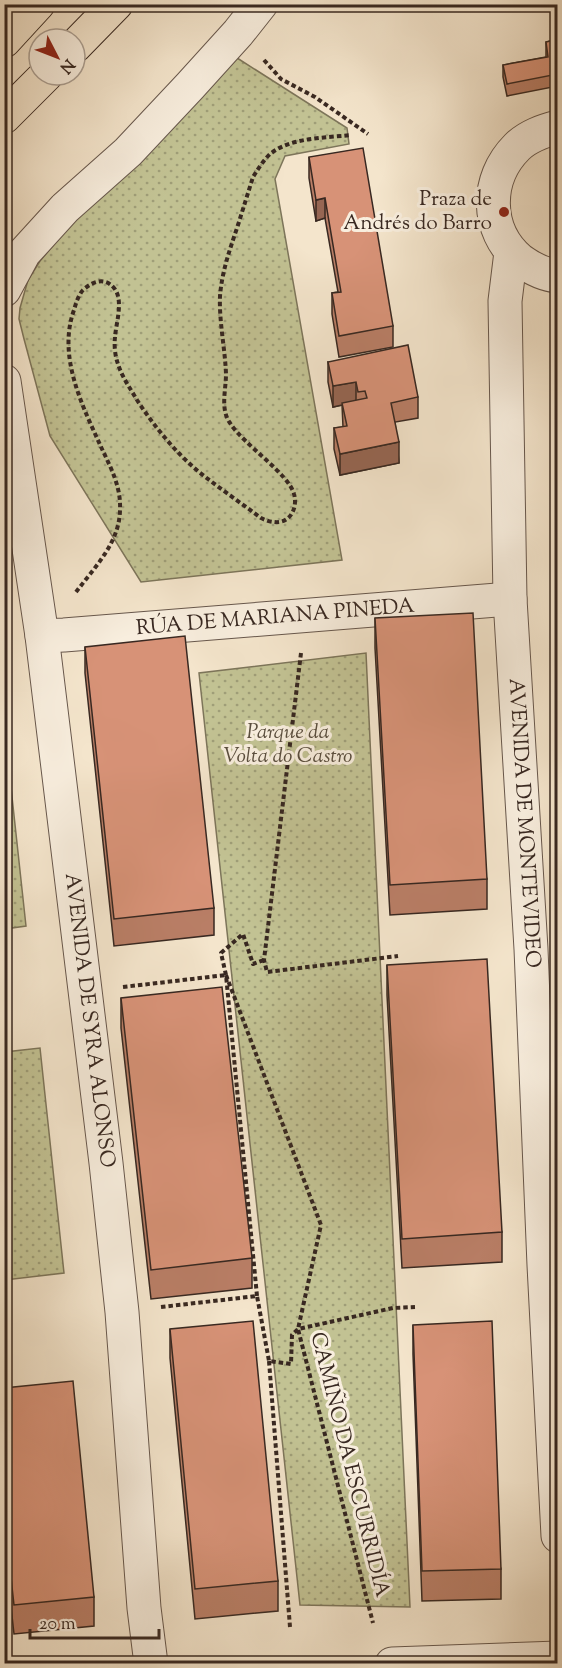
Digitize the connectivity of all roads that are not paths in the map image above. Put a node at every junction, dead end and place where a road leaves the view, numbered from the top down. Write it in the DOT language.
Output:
graph roads {
  1 [pos="38,4"];
  2 [pos="116,4"];
  3 [pos="261,4"];
  4 [pos="87,34"];
  5 [pos="4,41"];
  6 [pos="34,87"];
  7 [pos="4,117"];
  8 [pos="558,127"];
  9 [pos="511,252"];
  10 [pos="558,276"];
  11 [pos="4,290"];
  12 [pos="4,381"];
  13 [pos="510,599"];
  14 [pos="42,636"];
  15 [pos="558,1536"];
  16 [pos="558,1658"];
  17 [pos="151,1664"];
  18 [pos="392,1664"];
  1 -- 5 [label="highway"];
  2 -- 4 [label="highway"];
  3 -- 11 [label="street"];
  6 -- 7 [label="highway"];
  8 -- 9 [label="street"];
  9 -- 10 [label="street"];
  9 -- 13 [label="street, AVENIDA DE MONTEVIDEO"];
  12 -- 14 [label="street, AVENIDA DE SYRA ALONSO"];
  13 -- 14 [label="street, RÚA DE MARIANA PINEDA"];
  13 -- 15 [label="street, AVENIDA DE MONTEVIDEO"];
  14 -- 17 [label="street, AVENIDA DE SYRA ALONSO"];
  16 -- 18 [label="street"];
}
